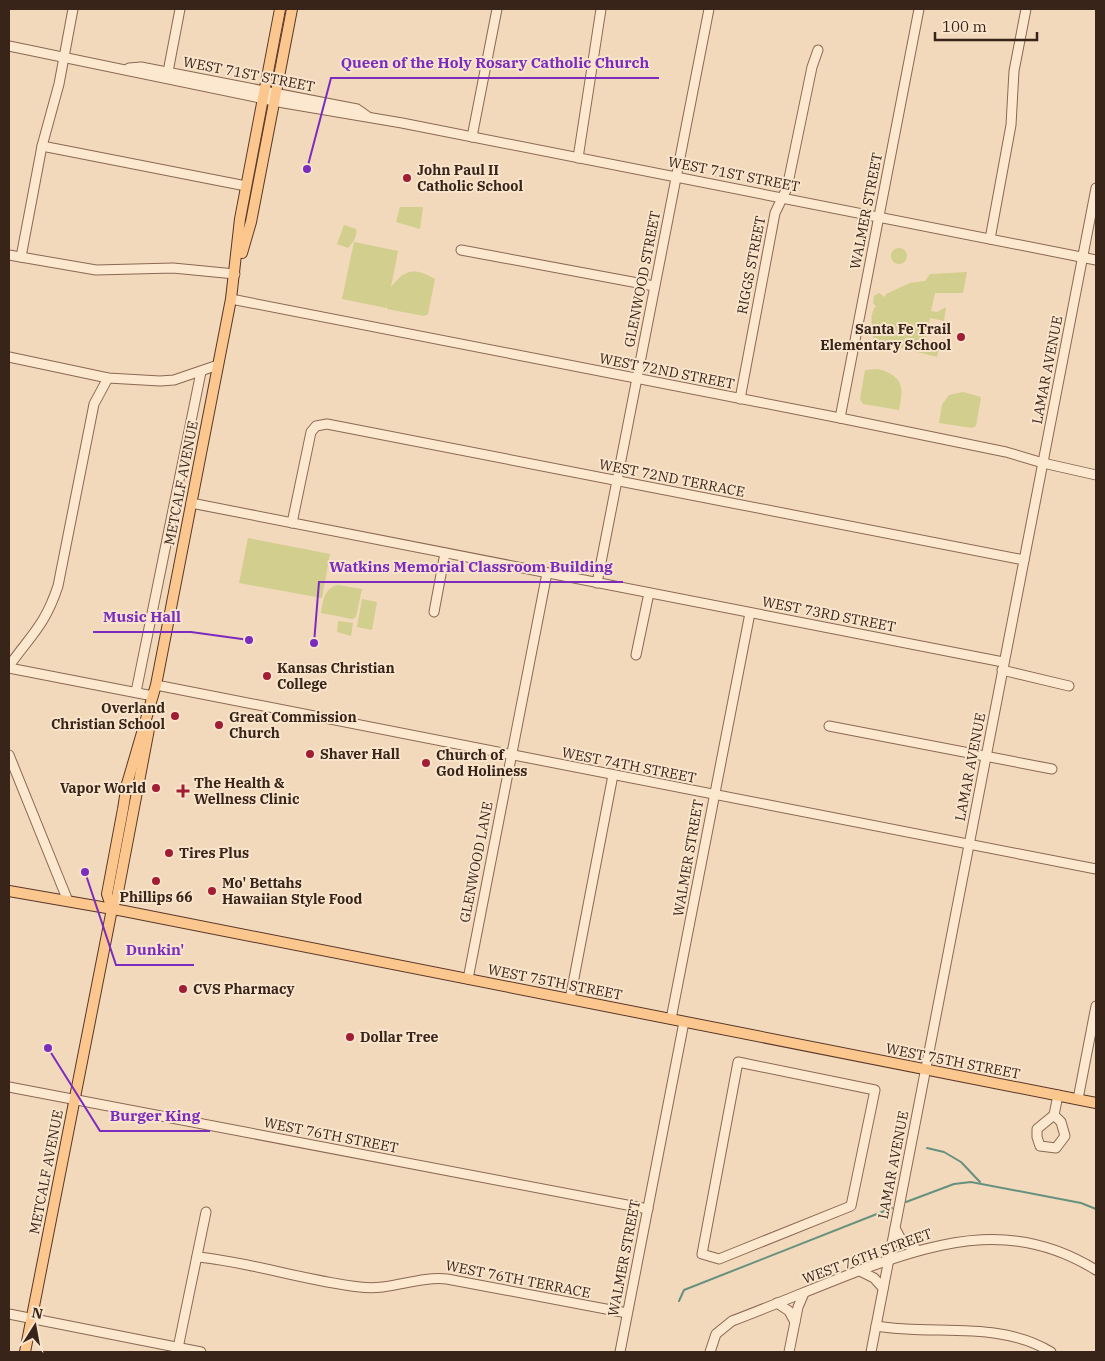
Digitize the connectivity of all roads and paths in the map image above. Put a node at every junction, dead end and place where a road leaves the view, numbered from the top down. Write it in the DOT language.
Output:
graph roads {
  1 [pos="74,9"];
  2 [pos="180,9"];
  3 [pos="280,9"];
  4 [pos="292,9"];
  5 [pos="497,9"];
  6 [pos="601,9"];
  7 [pos="709,9"];
  8 [pos="919,9"];
  9 [pos="1026,9"];
  10 [pos="9,46"];
  11 [pos="818,50"];
  12 [pos="65,56"];
  13 [pos="167,76"];
  14 [pos="263,94"];
  15 [pos="275,97"];
  16 [pos="472,137"];
  17 [pos="42,146"];
  18 [pos="578,158"];
  19 [pos="677,177"];
  20 [pos="246,186"];
  21 [pos="1096,188"];
  22 [pos="782,198"];
  23 [pos="878,217"];
  24 [pos="990,239"];
  25 [pos="462,250"];
  26 [pos="9,254"];
  27 [pos="21,257"];
  28 [pos="1083,257"];
  29 [pos="1096,260"];
  30 [pos="235,274"];
  31 [pos="654,286"];
  32 [pos="231,299"];
  33 [pos="9,357"];
  34 [pos="218,365"];
  35 [pos="201,372"];
  36 [pos="108,378"];
  37 [pos="637,379"];
  38 [pos="740,399"];
  39 [pos="840,418"];
  40 [pos="1043,463"];
  41 [pos="1096,474"];
  42 [pos="617,481"];
  43 [pos="191,502"];
  44 [pos="292,523"];
  45 [pos="445,553"];
  46 [pos="1024,560"];
  47 [pos="546,573"];
  48 [pos="597,583"];
  49 [pos="649,593"];
  50 [pos="434,612"];
  51 [pos="750,613"];
  52 [pos="636,655"];
  53 [pos="1003,666"];
  54 [pos="9,667"];
  55 [pos="156,685"];
  56 [pos="1069,686"];
  57 [pos="136,692"];
  58 [pos="154,696"];
  59 [pos="828,726"];
  60 [pos="511,755"];
  61 [pos="986,756"];
  62 [pos="9,758"];
  63 [pos="1052,770"];
  64 [pos="613,775"];
  65 [pos="713,796"];
  66 [pos="969,844"];
  67 [pos="1096,869"];
  68 [pos="9,891"];
  69 [pos="68,901"];
  70 [pos="112,909"];
  71 [pos="468,979"];
  72 [pos="570,999"];
  73 [pos="1096,1006"];
  74 [pos="671,1019"];
  75 [pos="684,1022"];
  76 [pos="926,1070"];
  77 [pos="9,1087"];
  78 [pos="874,1090"];
  79 [pos="1058,1095"];
  80 [pos="1078,1099"];
  81 [pos="74,1100"];
  82 [pos="1096,1103"];
  83 [pos="1054,1115"];
  84 [pos="648,1209"];
  85 [pos="206,1212"];
  86 [pos="895,1228"];
  87 [pos="918,1250"];
  88 [pos="197,1257"];
  89 [pos="889,1260"];
  90 [pos="1096,1270"];
  91 [pos="860,1271"];
  92 [pos="883,1288"];
  93 [pos="804,1293"];
  94 [pos="777,1304"];
  95 [pos="627,1313"];
  96 [pos="9,1314"];
  97 [pos="32,1319"];
  98 [pos="795,1322"];
  99 [pos="876,1326"];
  100 [pos="178,1348"];
  101 [pos="25,1352"];
  102 [pos="201,1352"];
  103 [pos="620,1352"];
  104 [pos="710,1352"];
  105 [pos="789,1352"];
  106 [pos="870,1352"];
  107 [pos="1051,1352"];
  1 -- 12 [label="street"];
  2 -- 13 [label="street"];
  3 -- 14 [label="main road, METCALF AVENUE"];
  4 -- 15 [label="main road, METCALF AVENUE"];
  5 -- 16 [label="street"];
  6 -- 18 [label="street"];
  7 -- 19 [label="street, GLENWOOD STREET"];
  8 -- 23 [label="street, WALMER STREET"];
  9 -- 24 [label="street"];
  10 -- 12 [label="street, WEST 71ST STREET"];
  11 -- 22 [label="street, RIGGS STREET"];
  12 -- 13 [label="street, WEST 71ST STREET"];
  12 -- 17 [label="street"];
  13 -- 14 [label="street, WEST 71ST STREET"];
  14 -- 15 [label="street, WEST 71ST STREET"];
  14 -- 20 [label="main road, METCALF AVENUE"];
  15 -- 16 [label="street, WEST 71ST STREET"];
  15 -- 30 [label="main road, METCALF AVENUE"];
  16 -- 18 [label="street, WEST 71ST STREET"];
  17 -- 20 [label="street"];
  17 -- 27 [label="street"];
  18 -- 19 [label="street, WEST 71ST STREET"];
  19 -- 22 [label="street, WEST 71ST STREET"];
  19 -- 31 [label="street, GLENWOOD STREET"];
  20 -- 30 [label="main road, METCALF AVENUE"];
  21 -- 28 [label="street, LAMAR AVENUE"];
  22 -- 23 [label="street, WEST 71ST STREET"];
  22 -- 38 [label="street, RIGGS STREET"];
  23 -- 24 [label="street, WEST 71ST STREET"];
  23 -- 39 [label="street, WALMER STREET"];
  24 -- 28 [label="street, WEST 71ST STREET"];
  25 -- 31 [label="street"];
  26 -- 27 [label="street"];
  27 -- 30 [label="street"];
  28 -- 29 [label="street, WEST 71ST STREET"];
  28 -- 40 [label="street, LAMAR AVENUE"];
  30 -- 32 [label="main road, METCALF AVENUE"];
  31 -- 37 [label="street, GLENWOOD STREET"];
  32 -- 34 [label="main road, METCALF AVENUE"];
  32 -- 37 [label="street, WEST 72ND STREET"];
  33 -- 36 [label="street"];
  34 -- 35 [label="street"];
  34 -- 43 [label="main road, METCALF AVENUE"];
  35 -- 36 [label="street"];
  35 -- 57 [label="street"];
  36 -- 54 [label="street"];
  37 -- 38 [label="street, WEST 72ND STREET"];
  37 -- 42 [label="street, GLENWOOD STREET"];
  38 -- 39 [label="street, WEST 72ND STREET"];
  39 -- 40 [label="street, WEST 72ND STREET"];
  40 -- 41 [label="street, WEST 72ND STREET"];
  40 -- 46 [label="street, LAMAR AVENUE"];
  42 -- 44 [label="street, WEST 72ND TERRACE"];
  42 -- 46 [label="street, WEST 72ND TERRACE"];
  42 -- 48 [label="street, GLENWOOD STREET"];
  43 -- 44 [label="street, WEST 73RD STREET"];
  43 -- 55 [label="main road, METCALF AVENUE"];
  44 -- 45 [label="street, WEST 73RD STREET"];
  45 -- 47 [label="street, WEST 73RD STREET"];
  45 -- 50 [label="street"];
  46 -- 53 [label="street, LAMAR AVENUE"];
  47 -- 48 [label="street, WEST 73RD STREET"];
  47 -- 60 [label="street, GLENWOOD LANE"];
  48 -- 49 [label="street, WEST 73RD STREET"];
  49 -- 51 [label="street, WEST 73RD STREET"];
  49 -- 52 [label="street"];
  51 -- 53 [label="street, WEST 73RD STREET"];
  51 -- 65 [label="street, WALMER STREET"];
  53 -- 56 [label="street, WEST 73RD STREET"];
  53 -- 61 [label="street, LAMAR AVENUE"];
  54 -- 57 [label="street"];
  55 -- 58 [label="main road, METCALF AVENUE"];
  55 -- 60 [label="street, WEST 74TH STREET"];
  57 -- 58 [label="street"];
  58 -- 70 [label="main road, METCALF AVENUE"];
  59 -- 61 [label="street"];
  60 -- 64 [label="street, WEST 74TH STREET"];
  60 -- 71 [label="street, GLENWOOD LANE"];
  61 -- 63 [label="street"];
  61 -- 66 [label="street, LAMAR AVENUE"];
  62 -- 69 [label="street"];
  64 -- 65 [label="street, WEST 74TH STREET"];
  64 -- 72 [label="street"];
  65 -- 66 [label="street, WEST 74TH STREET"];
  65 -- 74 [label="street, WALMER STREET"];
  66 -- 67 [label="street, WEST 74TH STREET"];
  66 -- 76 [label="street, LAMAR AVENUE"];
  68 -- 69 [label="main road, WEST 75TH STREET"];
  69 -- 70 [label="main road, WEST 75TH STREET"];
  70 -- 71 [label="main road, WEST 75TH STREET"];
  70 -- 81 [label="main road, METCALF AVENUE"];
  71 -- 72 [label="main road, WEST 75TH STREET"];
  72 -- 74 [label="main road, WEST 75TH STREET"];
  73 -- 80 [label="street"];
  74 -- 75 [label="main road, WEST 75TH STREET"];
  75 -- 76 [label="main road, WEST 75TH STREET"];
  75 -- 84 [label="street, WALMER STREET"];
  76 -- 79 [label="main road, WEST 75TH STREET"];
  76 -- 86 [label="street, LAMAR AVENUE"];
  77 -- 81 [label="street, WEST 76TH STREET"];
  78 -- 78 [label="street"];
  79 -- 80 [label="main road, WEST 75TH STREET"];
  79 -- 83 [label="street"];
  80 -- 82 [label="main road, WEST 75TH STREET"];
  81 -- 84 [label="street, WEST 76TH STREET"];
  81 -- 97 [label="main road, METCALF AVENUE"];
  84 -- 95 [label="street, WALMER STREET"];
  85 -- 88 [label="street"];
  86 -- 87 [label="street"];
  86 -- 89 [label="street, LAMAR AVENUE"];
  87 -- 89 [label="street, WEST 76TH STREET"];
  87 -- 90 [label="street, WEST 76TH STREET"];
  88 -- 95 [label="street, WEST 76TH TERRACE"];
  88 -- 100 [label="street"];
  89 -- 91 [label="street, WEST 76TH STREET"];
  89 -- 92 [label="street, LAMAR AVENUE"];
  91 -- 92 [label="street"];
  91 -- 93 [label="street, WEST 76TH STREET"];
  92 -- 99 [label="street, LAMAR AVENUE"];
  93 -- 94 [label="street, WEST 76TH STREET"];
  93 -- 98 [label="street"];
  94 -- 98 [label="street"];
  94 -- 104 [label="street, WEST 76TH STREET"];
  95 -- 103 [label="street, WALMER STREET"];
  96 -- 97 [label="street"];
  97 -- 100 [label="street"];
  97 -- 101 [label="main road, METCALF AVENUE"];
  98 -- 105 [label="street"];
  99 -- 106 [label="street, LAMAR AVENUE"];
  99 -- 107 [label="street"];
  100 -- 102 [label="street"];
}
